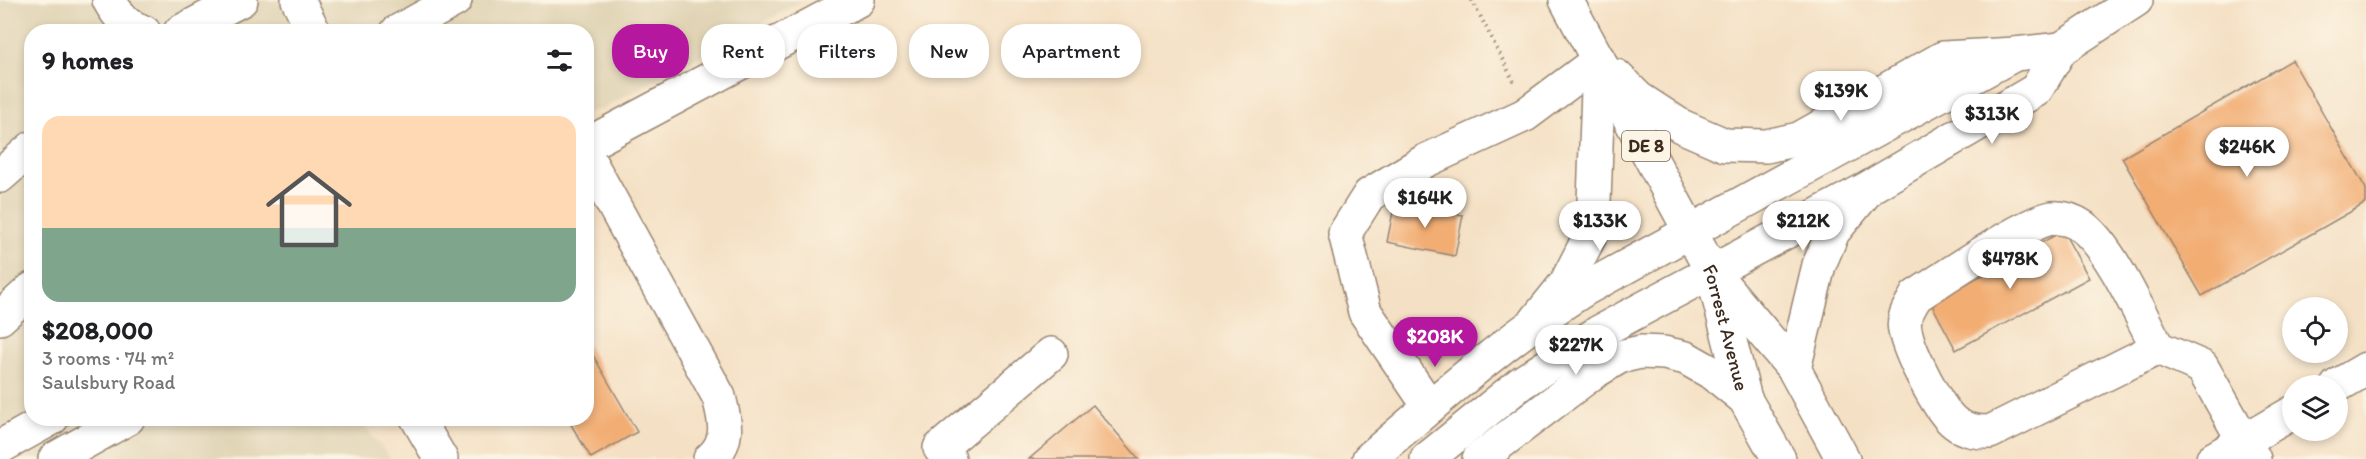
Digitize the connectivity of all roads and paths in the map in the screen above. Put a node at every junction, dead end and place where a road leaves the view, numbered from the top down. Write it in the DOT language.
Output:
graph roads {
  1 [pos="109,0"];
  2 [pos="241,0"];
  3 [pos="298,0"];
  4 [pos="455,0"];
  5 [pos="858,0"];
  6 [pos="1472,0"];
  7 [pos="1566,0"];
  8 [pos="2136,0"];
  9 [pos="129,24"];
  10 [pos="195,24"];
  11 [pos="310,24"];
  12 [pos="412,24"];
  13 [pos="2061,49"];
  14 [pos="2015,54"];
  15 [pos="1599,60"];
  16 [pos="1516,87"];
  17 [pos="594,141"];
  18 [pos="24,155"];
  19 [pos="594,170"];
  20 [pos="0,176"];
  21 [pos="1870,187"];
  22 [pos="1691,232"];
  23 [pos="1712,272"];
  24 [pos="24,296"];
  25 [pos="0,318"];
  26 [pos="1537,319"];
  27 [pos="2158,348"];
  28 [pos="1051,354"];
  29 [pos="1794,369"];
  30 [pos="2366,369"];
  31 [pos="2348,380"];
  32 [pos="1745,399"];
  33 [pos="1429,406"];
  34 [pos="2282,422"];
  35 [pos="38,426"];
  36 [pos="114,426"];
  37 [pos="422,426"];
  38 [pos="0,447"];
  39 [pos="2249,450"];
  40 [pos="55,459"];
  41 [pos="441,459"];
  42 [pos="710,459"];
  43 [pos="949,459"];
  44 [pos="1369,459"];
  45 [pos="1428,459"];
  46 [pos="1479,459"];
  47 [pos="1779,459"];
  48 [pos="1843,459"];
  49 [pos="2213,459"];
  1 -- 9 [label="main road"];
  2 -- 10 [label="main road"];
  3 -- 11 [label="main road"];
  4 -- 12 [label="main road"];
  5 -- 17 [label="main road"];
  6 -- 16 [label="path"];
  7 -- 15 [label="main road, DE 8"];
  8 -- 13 [label="main road"];
  13 -- 14 [label="main road"];
  13 -- 21 [label="main road"];
  14 -- 15 [label="main road"];
  14 -- 22 [label="main road"];
  15 -- 22 [label="main road, DE 8"];
  15 -- 26 [label="main road"];
  15 -- 33 [label="main road"];
  18 -- 20 [label="main road"];
  19 -- 42 [label="main road"];
  21 -- 23 [label="main road"];
  21 -- 29 [label="main road"];
  22 -- 23 [label="main road, DE 8"];
  22 -- 26 [label="main road"];
  23 -- 29 [label="main road, Forrest Avenue / DE 8"];
  23 -- 32 [label="main road, Forrest Avenue / DE 8"];
  23 -- 45 [label="main road"];
  24 -- 25 [label="main road"];
  26 -- 33 [label="main road"];
  27 -- 27 [label="main road"];
  27 -- 39 [label="main road"];
  28 -- 43 [label="main road"];
  29 -- 48 [label="main road, Forrest Avenue / DE 8"];
  30 -- 31 [label="main road"];
  32 -- 46 [label="main road"];
  32 -- 47 [label="main road, Forrest Avenue / DE 8"];
  33 -- 44 [label="main road"];
  34 -- 39 [label="main road"];
  35 -- 38 [label="main road"];
  36 -- 40 [label="main road"];
  37 -- 41 [label="main road"];
  39 -- 49 [label="main road"];
}
